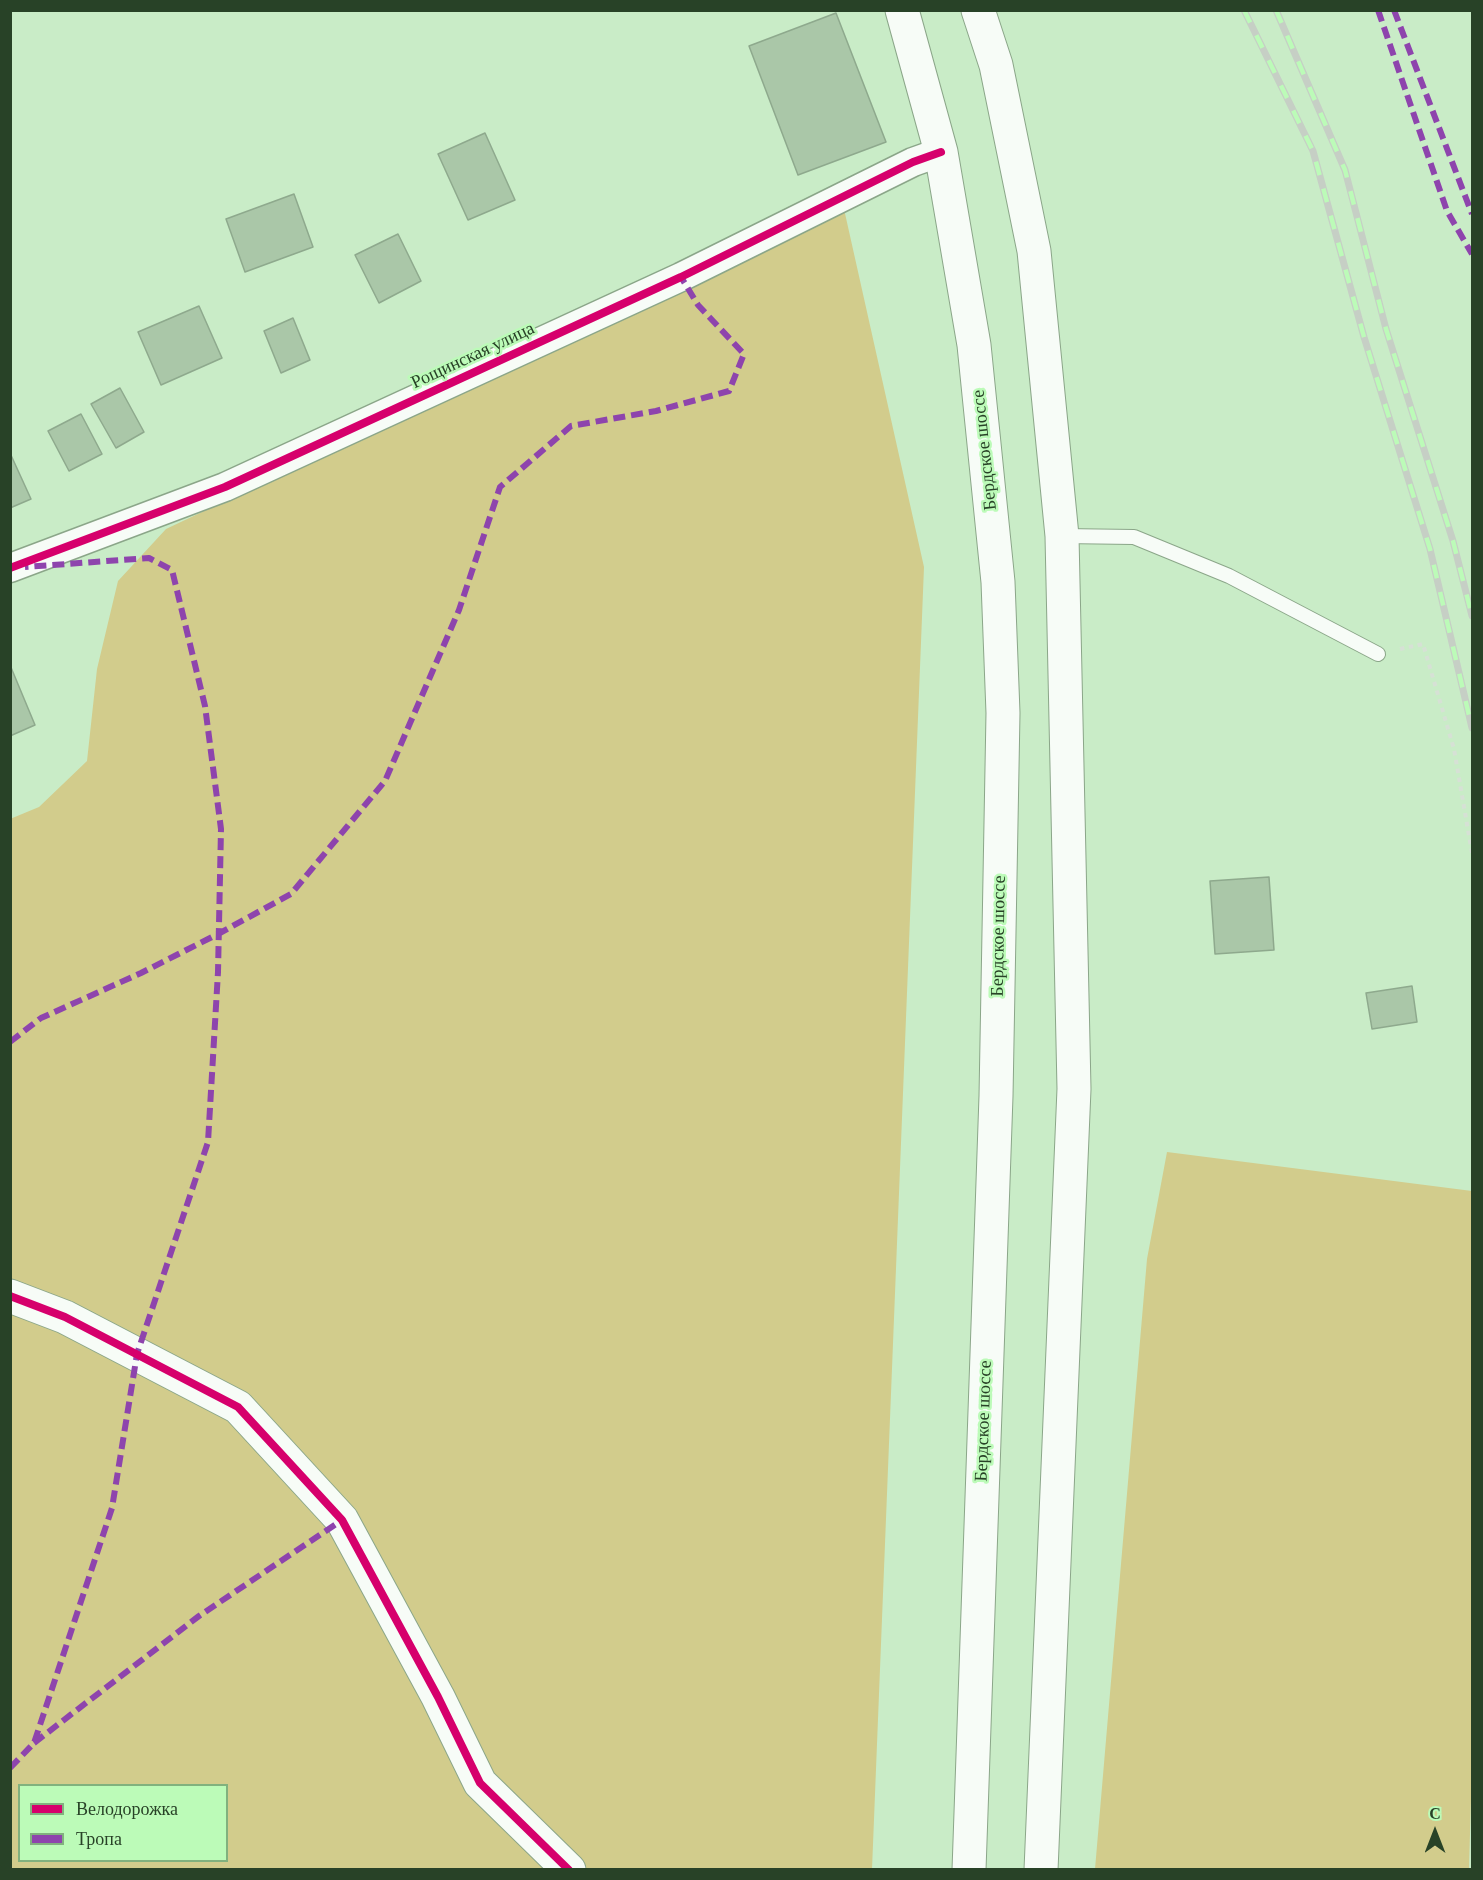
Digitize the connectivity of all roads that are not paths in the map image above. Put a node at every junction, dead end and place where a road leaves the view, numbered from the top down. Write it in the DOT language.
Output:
graph roads {
  1 [pos="902,10"];
  2 [pos="978,10"];
  3 [pos="941,152"];
  4 [pos="1062,536"];
  5 [pos="10,568"];
  6 [pos="1378,654"];
  7 [pos="10,1296"];
  8 [pos="569,1869"];
  9 [pos="969,1869"];
  10 [pos="1041,1869"];
  1 -- 3 [label="main road, Бердское шоссе"];
  2 -- 4 [label="main road"];
  3 -- 5 [label="street, Рощинская улица"];
  3 -- 9 [label="main road, Бердское шоссе"];
  4 -- 6 [label="lane"];
  4 -- 10 [label="main road"];
  7 -- 8 [label="main road"];
}
